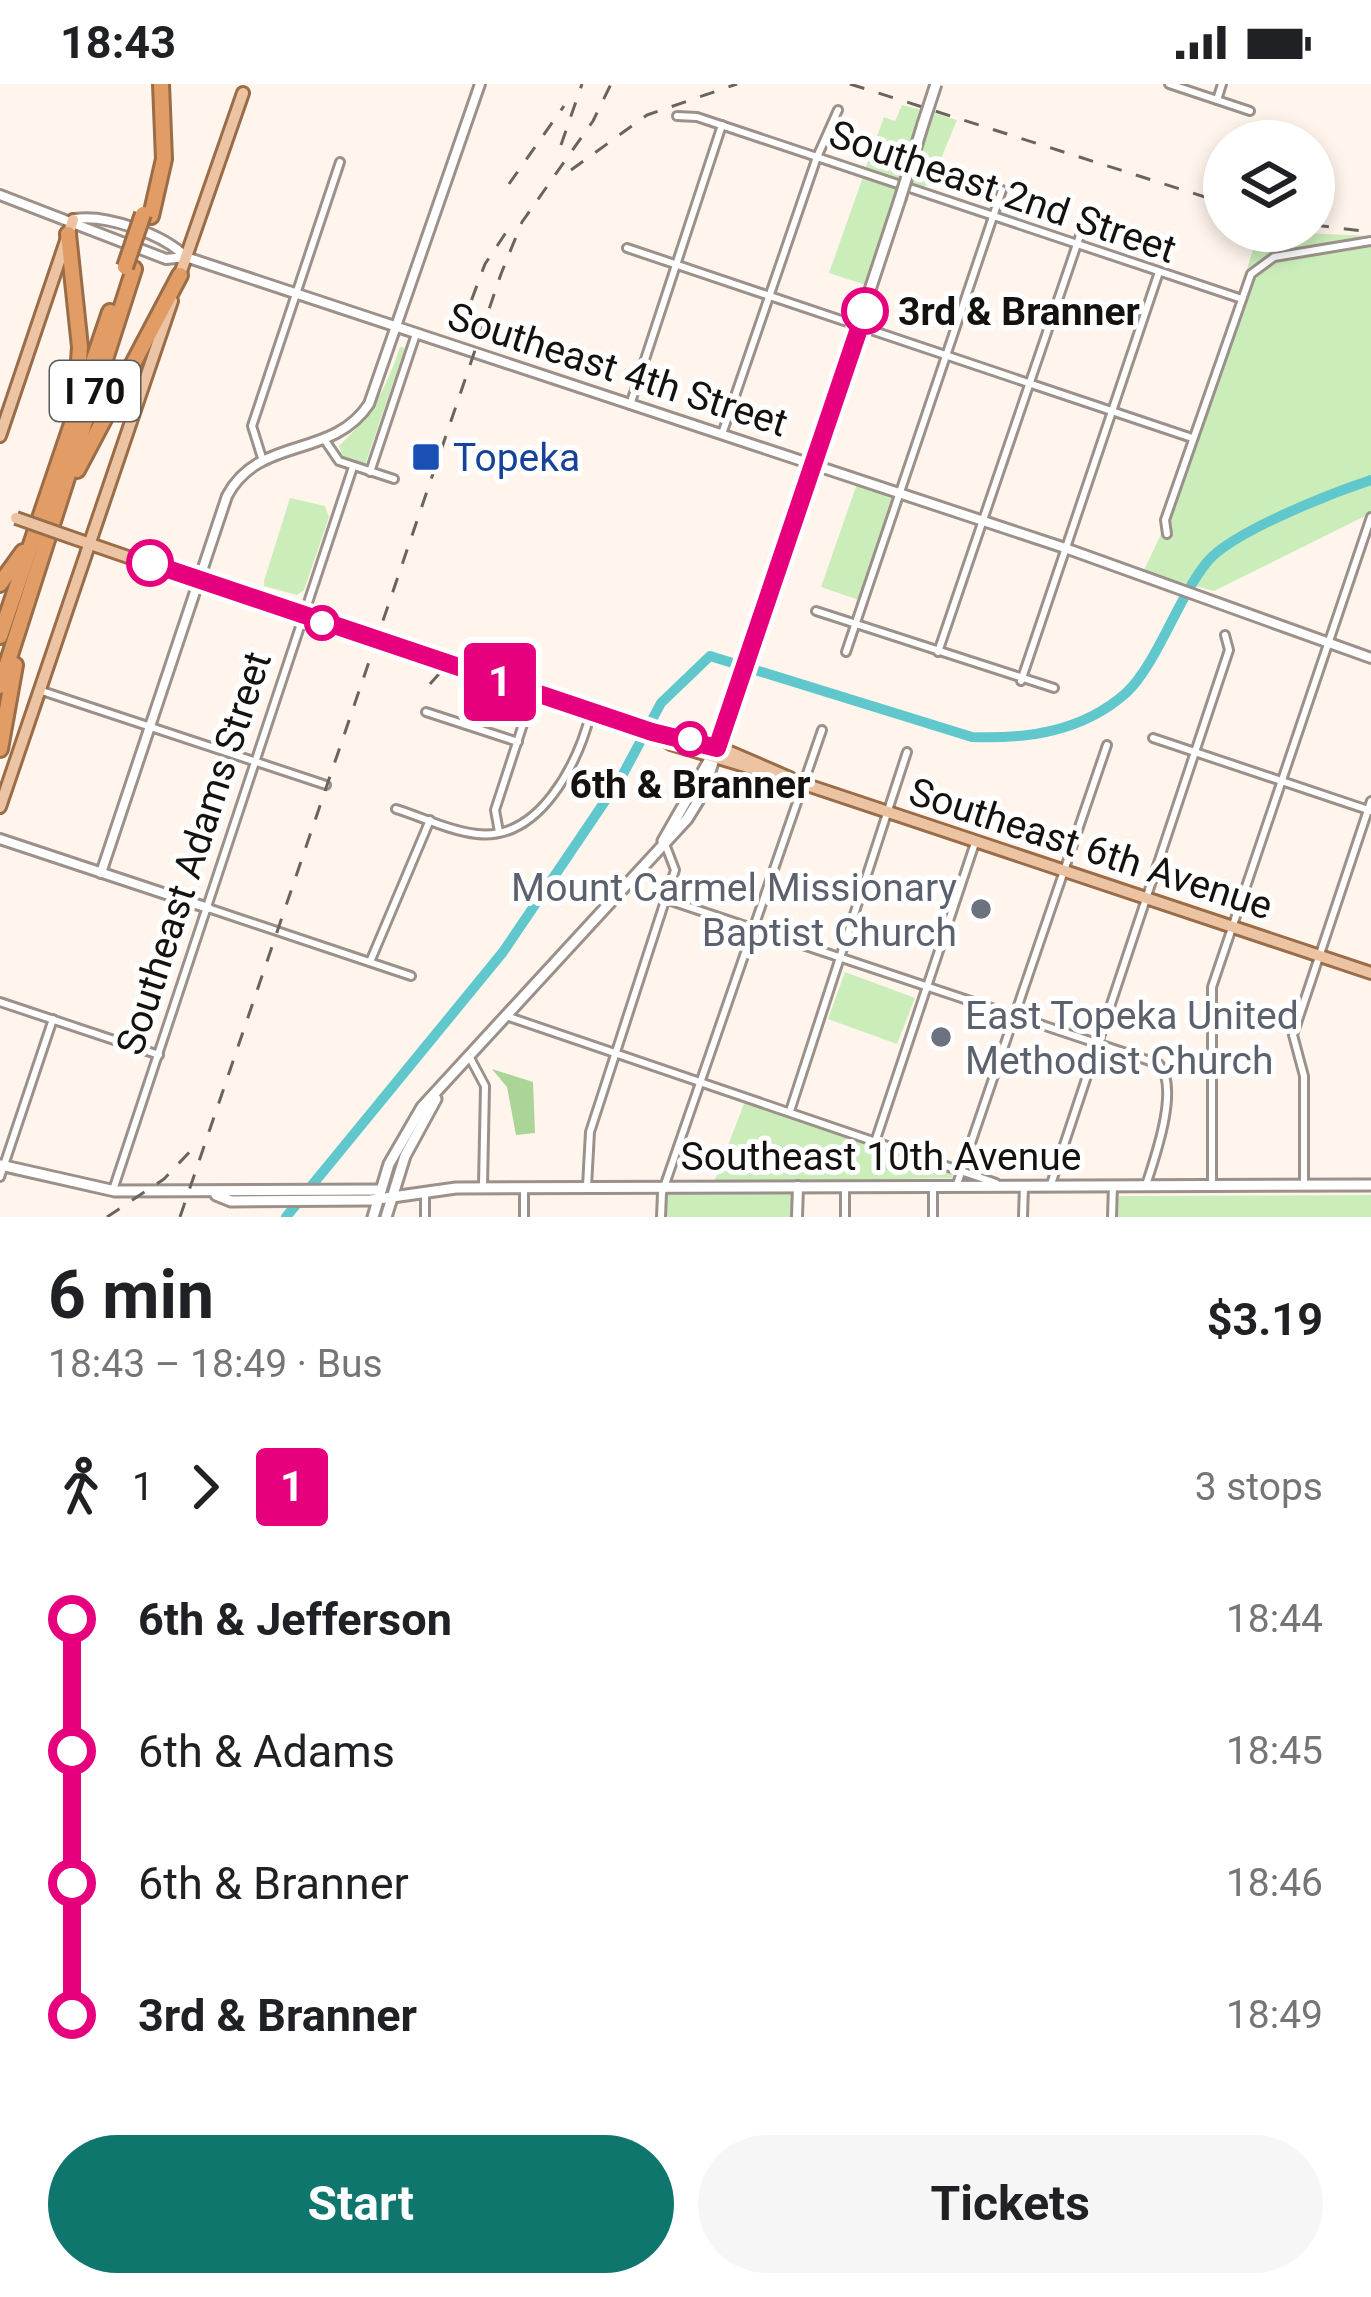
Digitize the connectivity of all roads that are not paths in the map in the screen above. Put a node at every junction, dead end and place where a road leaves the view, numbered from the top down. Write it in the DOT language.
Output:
graph roads {
  1 [pos="157,84"];
  2 [pos="480,84"];
  3 [pos="936,84"];
  4 [pos="1169,84"];
  5 [pos="1222,84"];
  6 [pos="244,89"];
  7 [pos="1217,100"];
  8 [pos="838,110"];
  9 [pos="1250,111"];
  10 [pos="677,116"];
  11 [pos="722,125"];
  12 [pos="817,157"];
  13 [pos="340,162"];
  14 [pos="1002,190"];
  15 [pos="0,195"];
  16 [pos="1089,209"];
  17 [pos="991,216"];
  18 [pos="70,227"];
  19 [pos="1371,241"];
  20 [pos="1077,244"];
  21 [pos="627,248"];
  22 [pos="185,257"];
  23 [pos="678,266"];
  24 [pos="129,268"];
  25 [pos="1159,272"];
  26 [pos="180,275"];
  27 [pos="295,293"];
  28 [pos="769,296"];
  29 [pos="1242,299"];
  30 [pos="860,327"];
  31 [pos="397,328"];
  32 [pos="416,334"];
  33 [pos="945,356"];
  34 [pos="1029,383"];
  35 [pos="630,405"];
  36 [pos="1111,411"];
  37 [pos="73,418"];
  38 [pos="0,436"];
  39 [pos="721,436"];
  40 [pos="1192,438"];
  41 [pos="326,442"];
  42 [pos="262,458"];
  43 [pos="814,465"];
  44 [pos="353,467"];
  45 [pos="370,472"];
  46 [pos="394,479"];
  47 [pos="899,493"];
  48 [pos="0,513"];
  49 [pos="58,513"];
  50 [pos="1371,517"];
  51 [pos="982,520"];
  52 [pos="1166,535"];
  53 [pos="33,537"];
  54 [pos="89,544"];
  55 [pos="1065,548"];
  56 [pos="200,580"];
  57 [pos="0,584"];
  58 [pos="29,600"];
  59 [pos="816,611"];
  60 [pos="855,624"];
  61 [pos="1225,635"];
  62 [pos="0,636"];
  63 [pos="1328,644"];
  64 [pos="846,652"];
  65 [pos="938,652"];
  66 [pos="1371,658"];
  67 [pos="1021,681"];
  68 [pos="0,686"];
  69 [pos="1054,688"];
  70 [pos="39,690"];
  71 [pos="528,709"];
  72 [pos="426,712"];
  73 [pos="591,712"];
  74 [pos="151,727"];
  75 [pos="822,730"];
  76 [pos="1153,737"];
  77 [pos="518,742"];
  78 [pos="1107,745"];
  79 [pos="0,749"];
  80 [pos="908,752"];
  81 [pos="1196,752"];
  82 [pos="714,755"];
  83 [pos="255,762"];
  84 [pos="798,781"];
  85 [pos="1282,781"];
  86 [pos="326,785"];
  87 [pos="1370,807"];
  88 [pos="0,808"];
  89 [pos="395,809"];
  90 [pos="888,811"];
  91 [pos="430,820"];
  92 [pos="500,833"];
  93 [pos="0,839"];
  94 [pos="976,840"];
  95 [pos="663,841"];
  96 [pos="1062,869"];
  97 [pos="101,873"];
  98 [pos="1147,898"];
  99 [pos="664,899"];
  100 [pos="208,908"];
  101 [pos="1234,927"];
  102 [pos="754,929"];
  103 [pos="1319,955"];
  104 [pos="840,958"];
  105 [pos="370,962"];
  106 [pos="1371,973"];
  107 [pos="411,976"];
  108 [pos="926,987"];
  109 [pos="0,1002"];
  110 [pos="506,1016"];
  111 [pos="1012,1016"];
  112 [pos="52,1019"];
  113 [pos="1099,1044"];
  114 [pos="617,1053"];
  115 [pos="159,1055"];
  116 [pos="470,1056"];
  117 [pos="703,1082"];
  118 [pos="790,1112"];
  119 [pos="875,1140"];
  120 [pos="960,1169"];
  121 [pos="1,1170"];
  122 [pos="1371,1184"];
  123 [pos="1024,1185"];
  124 [pos="1050,1185"];
  125 [pos="1113,1185"];
  126 [pos="1146,1185"];
  127 [pos="1212,1185"];
  128 [pos="1304,1185"];
  129 [pos="666,1186"];
  130 [pos="798,1186"];
  131 [pos="845,1186"];
  132 [pos="933,1186"];
  133 [pos="957,1186"];
  134 [pos="1001,1186"];
  135 [pos="483,1187"];
  136 [pos="524,1187"];
  137 [pos="587,1187"];
  138 [pos="113,1190"];
  139 [pos="425,1191"];
  140 [pos="384,1194"];
  141 [pos="216,1195"];
  142 [pos="373,1217"];
  143 [pos="386,1217"];
  144 [pos="425,1217"];
  145 [pos="524,1217"];
  146 [pos="661,1217"];
  147 [pos="797,1217"];
  148 [pos="845,1217"];
  149 [pos="933,1217"];
  150 [pos="1023,1217"];
  151 [pos="1112,1217"];
  1 -- 24 [label="highway, I 70, bridge"];
  2 -- 31 [label="street"];
  3 -- 30 [label="main road, bridge"];
  4 -- 7 [label="street"];
  5 -- 7 [label="street"];
  6 -- 22 [label="main road"];
  7 -- 9 [label="street"];
  8 -- 12 [label="street"];
  10 -- 11 [label="street, Southeast 2nd Street"];
  11 -- 12 [label="street, Southeast 2nd Street"];
  11 -- 23 [label="street"];
  12 -- 17 [label="street, Southeast 2nd Street"];
  12 -- 28 [label="street"];
  13 -- 27 [label="street"];
  14 -- 17 [label="street"];
  15 -- 18 [label="street, Southeast 4th Street"];
  16 -- 20 [label="street"];
  17 -- 20 [label="street, Southeast 2nd Street"];
  17 -- 33 [label="street"];
  18 -- 22 [label="street, Southeast 4th Street"];
  18 -- 22 [label="street, Southeast 4th Street"];
  18 -- 37 [label="highway"];
  18 -- 38 [label="main road"];
  19 -- 29 [label="street"];
  20 -- 25 [label="street, Southeast 2nd Street"];
  20 -- 34 [label="street"];
  21 -- 23 [label="street"];
  22 -- 26 [label="main road"];
  22 -- 27 [label="street, Southeast 4th Street"];
  23 -- 28 [label="street"];
  23 -- 35 [label="street"];
  24 -- 37 [label="highway, I 70"];
  24 -- 49 [label="highway, I 70"];
  25 -- 29 [label="street, Southeast 2nd Street"];
  25 -- 36 [label="street"];
  26 -- 49 [label="highway"];
  26 -- 54 [label="main road"];
  27 -- 31 [label="street, Southeast 4th Street"];
  27 -- 42 [label="street"];
  28 -- 30 [label="street"];
  28 -- 39 [label="street"];
  29 -- 40 [label="street"];
  30 -- 33 [label="street"];
  30 -- 43 [label="main road"];
  31 -- 32 [label="street, Southeast 4th Street"];
  31 -- 41 [label="street"];
  32 -- 35 [label="street, Southeast 4th Street"];
  32 -- 45 [label="street"];
  33 -- 34 [label="street"];
  33 -- 47 [label="street"];
  34 -- 36 [label="street"];
  34 -- 51 [label="street"];
  35 -- 39 [label="street, Southeast 4th Street"];
  36 -- 40 [label="street"];
  36 -- 55 [label="street"];
  37 -- 53 [label="highway, I 70"];
  39 -- 43 [label="street, Southeast 4th Street"];
  40 -- 52 [label="street"];
  41 -- 42 [label="street"];
  41 -- 44 [label="street"];
  42 -- 56 [label="street"];
  43 -- 47 [label="street, Southeast 4th Street"];
  43 -- 82 [label="main road"];
  44 -- 45 [label="street"];
  44 -- 83 [label="street, Southeast Adams Street"];
  45 -- 46 [label="street"];
  47 -- 51 [label="street, Southeast 4th Street"];
  47 -- 60 [label="street"];
  48 -- 54 [label="main road, Southeast 6th Avenue, bridge"];
  49 -- 58 [label="highway, I 70"];
  50 -- 63 [label="street"];
  51 -- 55 [label="street, Southeast 4th Street"];
  51 -- 65 [label="street"];
  53 -- 57 [label="highway"];
  53 -- 62 [label="highway, I 70"];
  54 -- 56 [label="main road, Southeast 6th Avenue"];
  54 -- 70 [label="main road"];
  55 -- 63 [label="street, Southeast 4th Street"];
  55 -- 67 [label="street"];
  56 -- 73 [label="main road, Southeast 6th Avenue, bridge"];
  56 -- 74 [label="street"];
  58 -- 68 [label="highway, I 70"];
  58 -- 79 [label="highway"];
  59 -- 60 [label="street"];
  60 -- 64 [label="street"];
  60 -- 65 [label="street"];
  61 -- 81 [label="street"];
  63 -- 66 [label="street, Southeast 4th Street"];
  63 -- 85 [label="street"];
  65 -- 67 [label="street"];
  67 -- 69 [label="street"];
  70 -- 74 [label="street"];
  70 -- 88 [label="main road"];
  71 -- 77 [label="street"];
  72 -- 77 [label="street"];
  73 -- 82 [label="main road, Southeast 6th Avenue"];
  73 -- 92 [label="street"];
  74 -- 83 [label="street"];
  74 -- 97 [label="street"];
  75 -- 84 [label="street"];
  76 -- 81 [label="street"];
  77 -- 92 [label="street"];
  78 -- 96 [label="street"];
  80 -- 90 [label="street"];
  81 -- 85 [label="street"];
  81 -- 98 [label="street"];
  82 -- 84 [label="main road, Southeast 6th Avenue"];
  82 -- 95 [label="main road"];
  83 -- 86 [label="street"];
  83 -- 100 [label="street, Southeast Adams Street"];
  84 -- 90 [label="main road, Southeast 6th Avenue"];
  84 -- 102 [label="street"];
  85 -- 87 [label="street"];
  85 -- 101 [label="street"];
  87 -- 103 [label="street"];
  89 -- 91 [label="street"];
  90 -- 94 [label="main road, Southeast 6th Avenue"];
  90 -- 104 [label="street"];
  91 -- 92 [label="street"];
  91 -- 105 [label="street"];
  93 -- 97 [label="street"];
  94 -- 96 [label="main road, Southeast 6th Avenue"];
  94 -- 108 [label="street"];
  95 -- 99 [label="street"];
  95 -- 110 [label="main road"];
  96 -- 98 [label="main road, Southeast 6th Avenue"];
  96 -- 111 [label="street"];
  97 -- 100 [label="street"];
  98 -- 101 [label="main road, Southeast 6th Avenue"];
  98 -- 113 [label="street"];
  99 -- 102 [label="street"];
  99 -- 114 [label="street"];
  100 -- 105 [label="street"];
  100 -- 115 [label="street, Southeast Adams Street"];
  101 -- 103 [label="main road, Southeast 6th Avenue"];
  101 -- 127 [label="street"];
  102 -- 104 [label="street"];
  102 -- 117 [label="street"];
  103 -- 106 [label="main road, Southeast 6th Avenue"];
  103 -- 128 [label="street"];
  104 -- 108 [label="street"];
  104 -- 118 [label="street"];
  105 -- 107 [label="street"];
  108 -- 111 [label="street"];
  108 -- 119 [label="street"];
  109 -- 112 [label="street"];
  110 -- 114 [label="street"];
  110 -- 116 [label="main road"];
  111 -- 113 [label="street"];
  111 -- 120 [label="street"];
  112 -- 115 [label="street"];
  112 -- 121 [label="street"];
  113 -- 124 [label="street"];
  113 -- 126 [label="street"];
  114 -- 117 [label="street"];
  114 -- 137 [label="street"];
  115 -- 138 [label="street, Southeast Adams Street"];
  116 -- 135 [label="street"];
  116 -- 140 [label="main road"];
  117 -- 118 [label="street"];
  117 -- 129 [label="street"];
  118 -- 119 [label="street"];
  119 -- 120 [label="street"];
  120 -- 133 [label="street"];
  120 -- 134 [label="street"];
  121 -- 138 [label="main road, Southeast 10th Avenue"];
  122 -- 128 [label="main road, Southeast 10th Avenue"];
  123 -- 124 [label="main road, Southeast 10th Avenue"];
  123 -- 134 [label="main road, Southeast 10th Avenue"];
  123 -- 150 [label="street"];
  124 -- 125 [label="main road, Southeast 10th Avenue"];
  125 -- 126 [label="main road, Southeast 10th Avenue"];
  125 -- 151 [label="street"];
  126 -- 127 [label="main road, Southeast 10th Avenue"];
  127 -- 128 [label="main road, Southeast 10th Avenue"];
  129 -- 130 [label="main road, Southeast 10th Avenue"];
  129 -- 137 [label="main road, Southeast 10th Avenue"];
  129 -- 146 [label="street"];
  130 -- 131 [label="main road, Southeast 10th Avenue"];
  130 -- 147 [label="street"];
  131 -- 132 [label="main road, Southeast 10th Avenue"];
  131 -- 148 [label="street"];
  132 -- 133 [label="main road, Southeast 10th Avenue"];
  132 -- 149 [label="street"];
  133 -- 134 [label="main road, Southeast 10th Avenue"];
  135 -- 136 [label="main road, Southeast 10th Avenue"];
  135 -- 139 [label="main road, Southeast 10th Avenue"];
  136 -- 137 [label="main road, Southeast 10th Avenue"];
  136 -- 145 [label="street"];
  138 -- 141 [label="main road, Southeast 10th Avenue"];
  139 -- 140 [label="main road, Southeast 10th Avenue"];
  139 -- 144 [label="street"];
  140 -- 141 [label="main road, Southeast 10th Avenue"];
  140 -- 141 [label="main road, Southeast 10th Avenue"];
  140 -- 142 [label="main road"];
  140 -- 143 [label="main road"];
}
